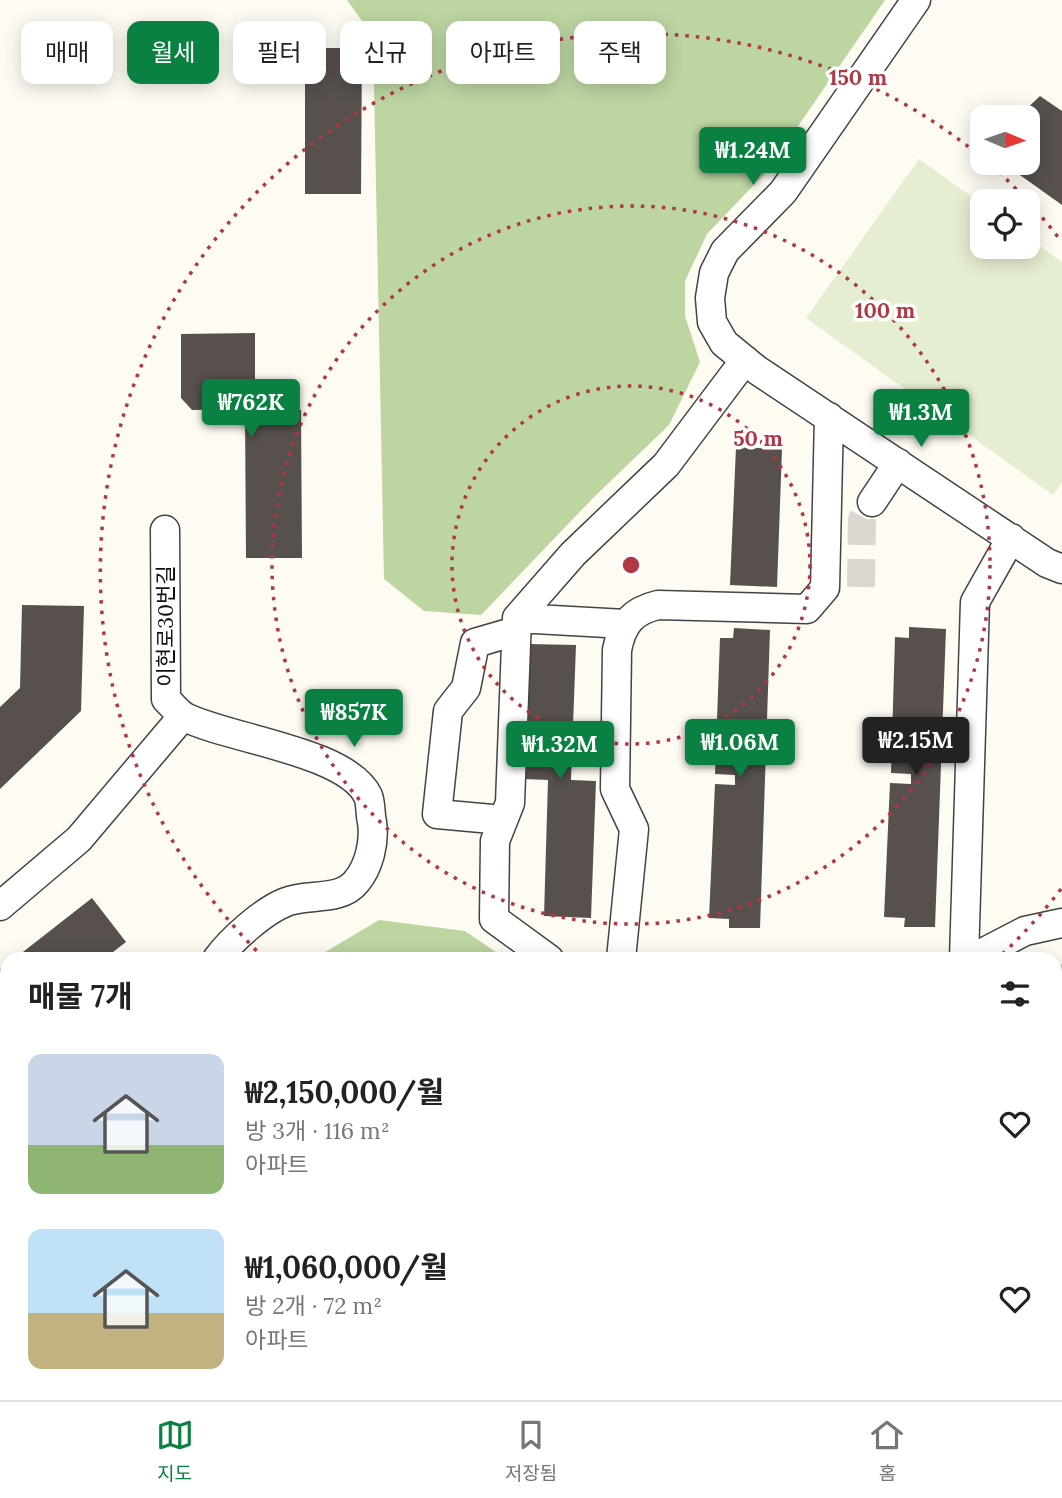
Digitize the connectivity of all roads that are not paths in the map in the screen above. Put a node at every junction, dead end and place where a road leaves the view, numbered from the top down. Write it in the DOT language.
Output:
graph roads {
  1 [pos="916,0"];
  2 [pos="751,365"];
  3 [pos="830,417"];
  4 [pos="898,463"];
  5 [pos="872,502"];
  6 [pos="165,530"];
  7 [pos="1011,538"];
  8 [pos="1062,569"];
  9 [pos="625,624"];
  10 [pos="517,625"];
  11 [pos="183,716"];
  12 [pos="503,820"];
  13 [pos="0,906"];
  14 [pos="1062,923"];
  15 [pos="222,952"];
  16 [pos="540,952"];
  17 [pos="622,952"];
  18 [pos="964,952"];
  19 [pos="984,952"];
  1 -- 2 [label="street"];
  2 -- 3 [label="street"];
  2 -- 10 [label="street"];
  3 -- 4 [label="street"];
  3 -- 9 [label="street"];
  4 -- 5 [label="street"];
  4 -- 7 [label="street"];
  6 -- 11 [label="street, 이현로30번길"];
  7 -- 8 [label="street"];
  7 -- 18 [label="street"];
  9 -- 10 [label="street"];
  9 -- 17 [label="street"];
  10 -- 12 [label="street"];
  10 -- 12 [label="street"];
  11 -- 13 [label="street"];
  11 -- 15 [label="street, 이현로30번길"];
  12 -- 16 [label="street"];
  14 -- 19 [label="street"];
}
